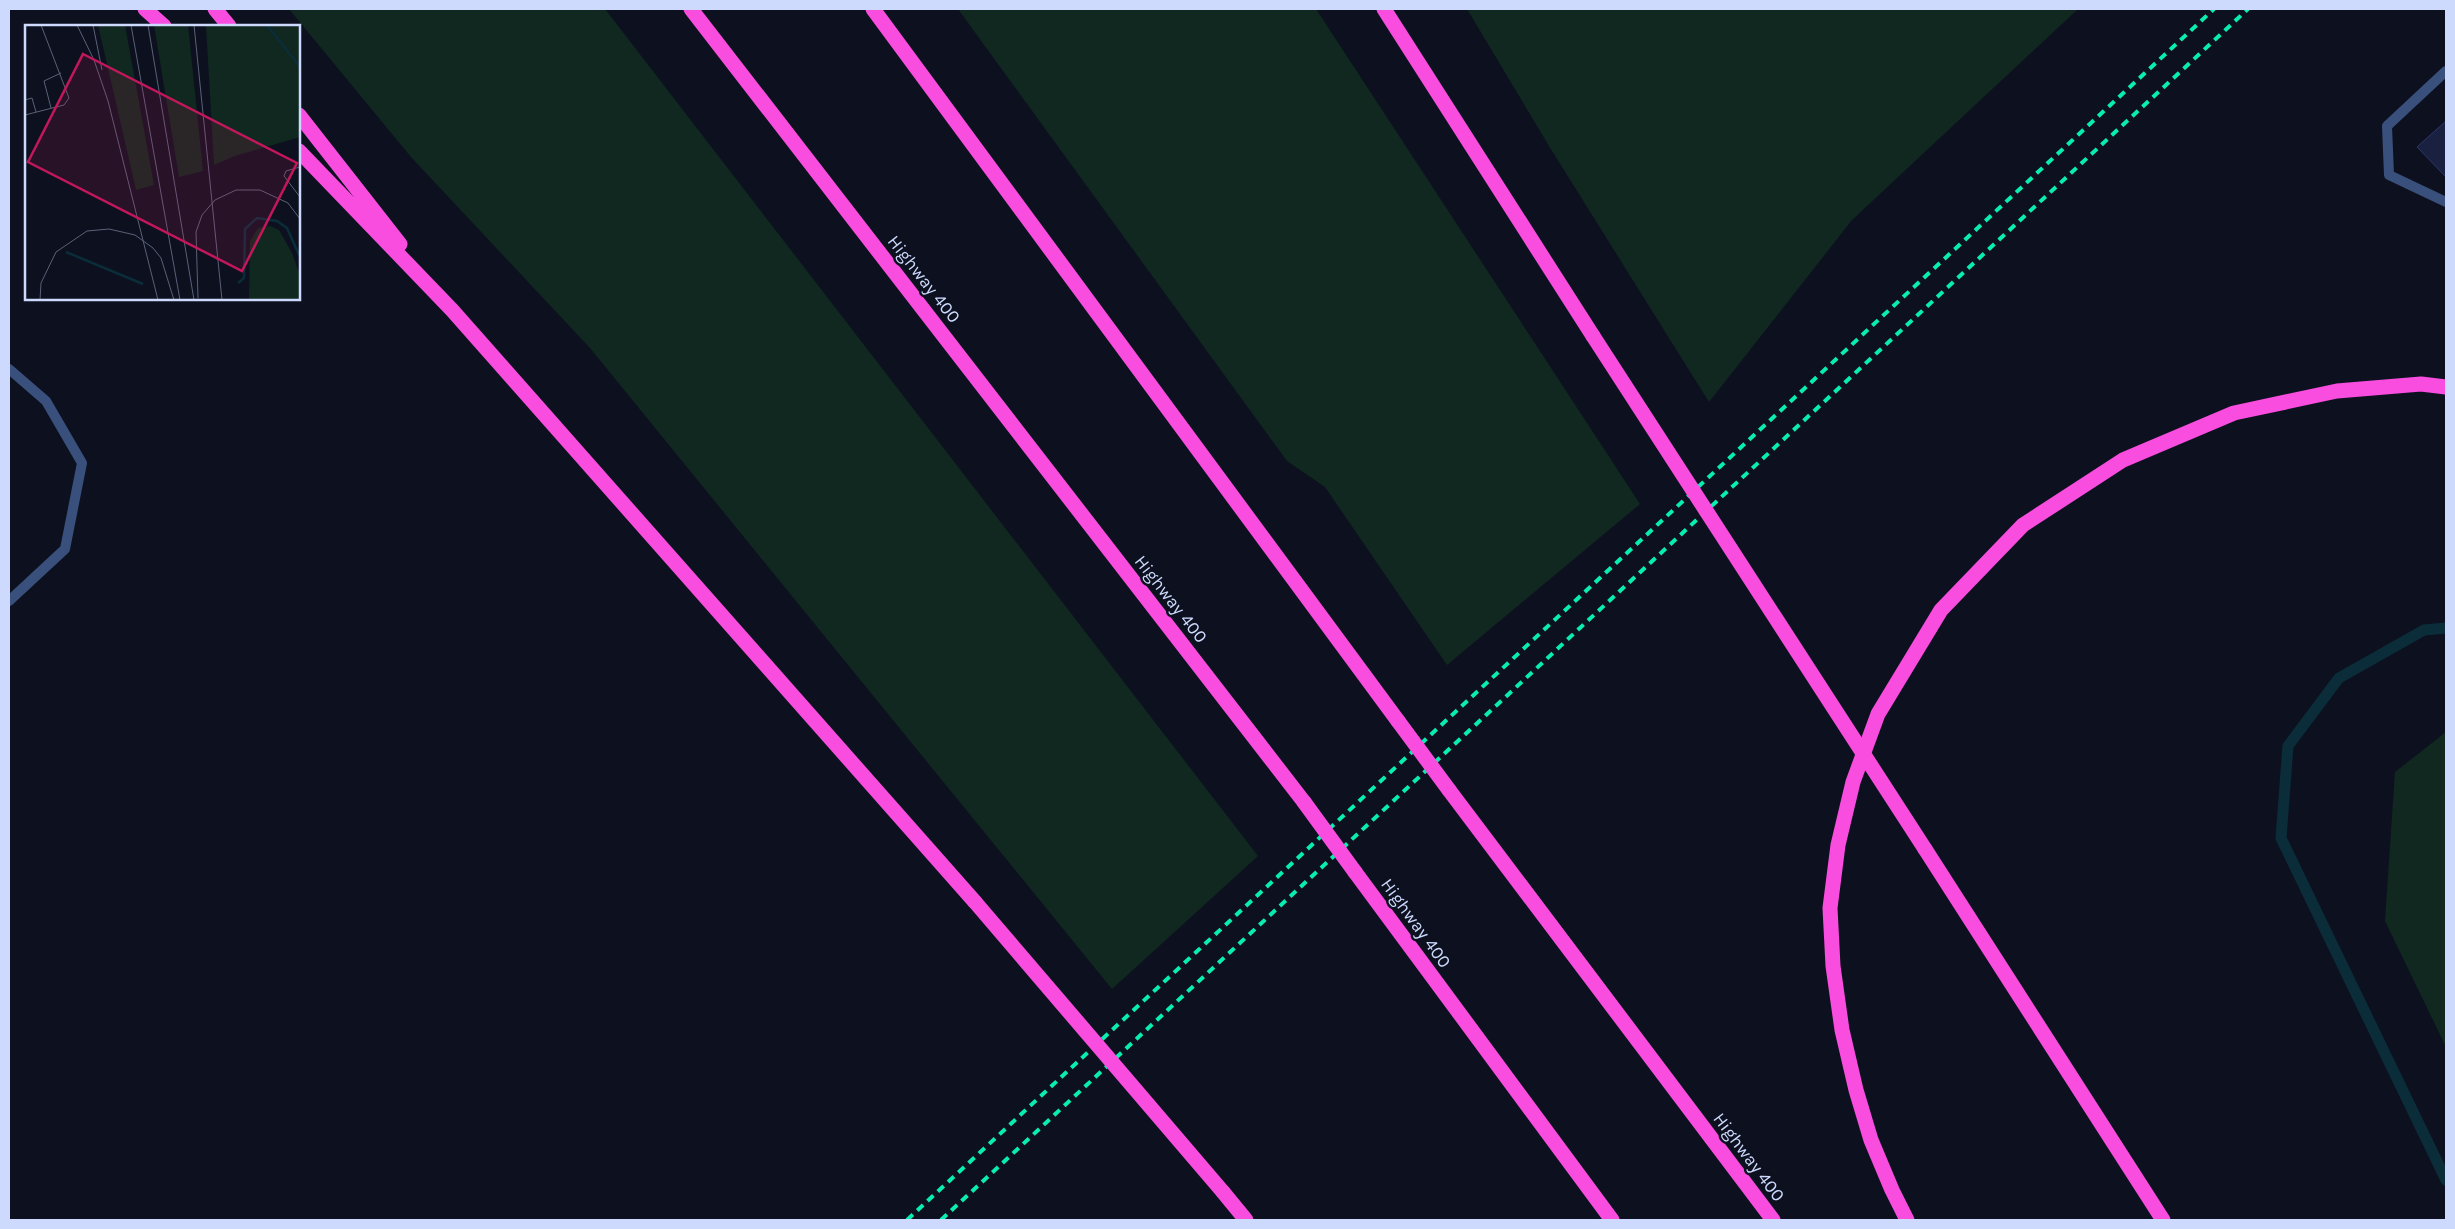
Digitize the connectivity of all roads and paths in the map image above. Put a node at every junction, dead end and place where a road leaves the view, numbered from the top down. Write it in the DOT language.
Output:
graph roads {
  1 [pos="145,9"];
  2 [pos="215,9"];
  3 [pos="691,9"];
  4 [pos="873,9"];
  5 [pos="1384,9"];
  6 [pos="163,25"];
  7 [pos="228,25"];
  8 [pos="2446,71"];
  9 [pos="300,116"];
  10 [pos="300,153"];
  11 [pos="2446,202"];
  12 [pos="452,310"];
  13 [pos="9,369"];
  14 [pos="2446,387"];
  15 [pos="9,600"];
  16 [pos="1246,1220"];
  17 [pos="1612,1220"];
  18 [pos="1773,1220"];
  19 [pos="1907,1220"];
  20 [pos="2163,1220"];
  1 -- 6 [label="highway"];
  2 -- 7 [label="highway"];
  3 -- 17 [label="highway, Highway 400, bridge"];
  4 -- 18 [label="highway, Highway 400, bridge"];
  5 -- 20 [label="highway, bridge"];
  8 -- 11 [label="lane"];
  9 -- 12 [label="highway"];
  10 -- 12 [label="highway"];
  12 -- 16 [label="highway, bridge"];
  13 -- 15 [label="lane"];
  14 -- 19 [label="highway"];
}
